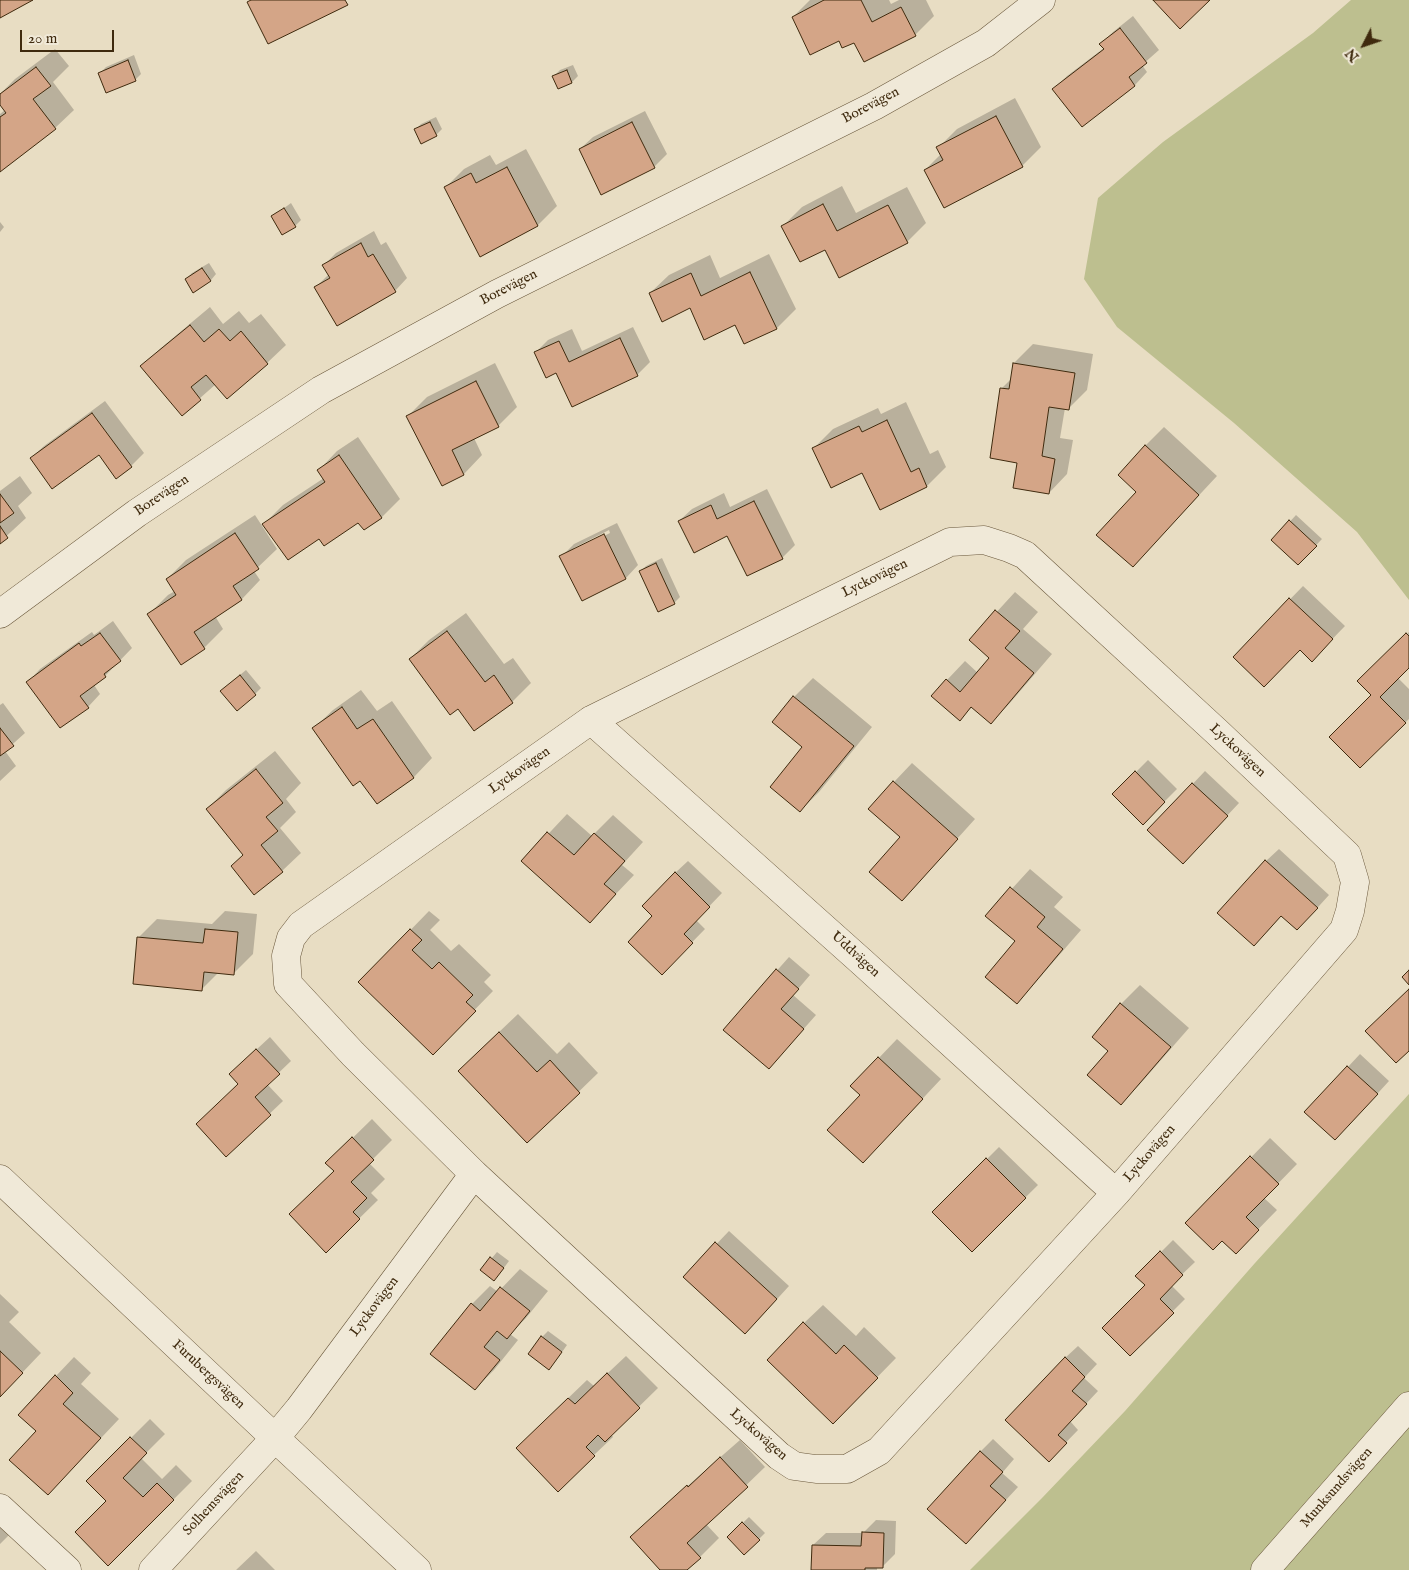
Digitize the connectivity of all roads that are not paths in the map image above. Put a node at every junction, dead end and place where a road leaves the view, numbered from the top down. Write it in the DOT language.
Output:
graph roads {
  1 [pos="1041,0"];
  2 [pos="0,614"];
  3 [pos="592,720"];
  4 [pos="474,1174"];
  5 [pos="0,1179"];
  6 [pos="1116,1193"];
  7 [pos="1409,1406"];
  8 [pos="275,1438"];
  9 [pos="0,1508"];
  10 [pos="67,1570"];
  11 [pos="153,1570"];
  12 [pos="417,1570"];
  13 [pos="1266,1570"];
  1 -- 2 [label="street, Borevägen"];
  3 -- 4 [label="street, Lyckovägen"];
  3 -- 6 [label="street, Uddvägen"];
  3 -- 6 [label="street, Lyckovägen"];
  4 -- 6 [label="street, Lyckovägen"];
  4 -- 8 [label="street, Lyckovägen"];
  5 -- 8 [label="street, Furubergsvägen"];
  7 -- 13 [label="street, Munksundsvägen"];
  8 -- 11 [label="street, Solhemsvägen"];
  8 -- 12 [label="street, Furubergsvägen"];
  9 -- 10 [label="street"];
}
